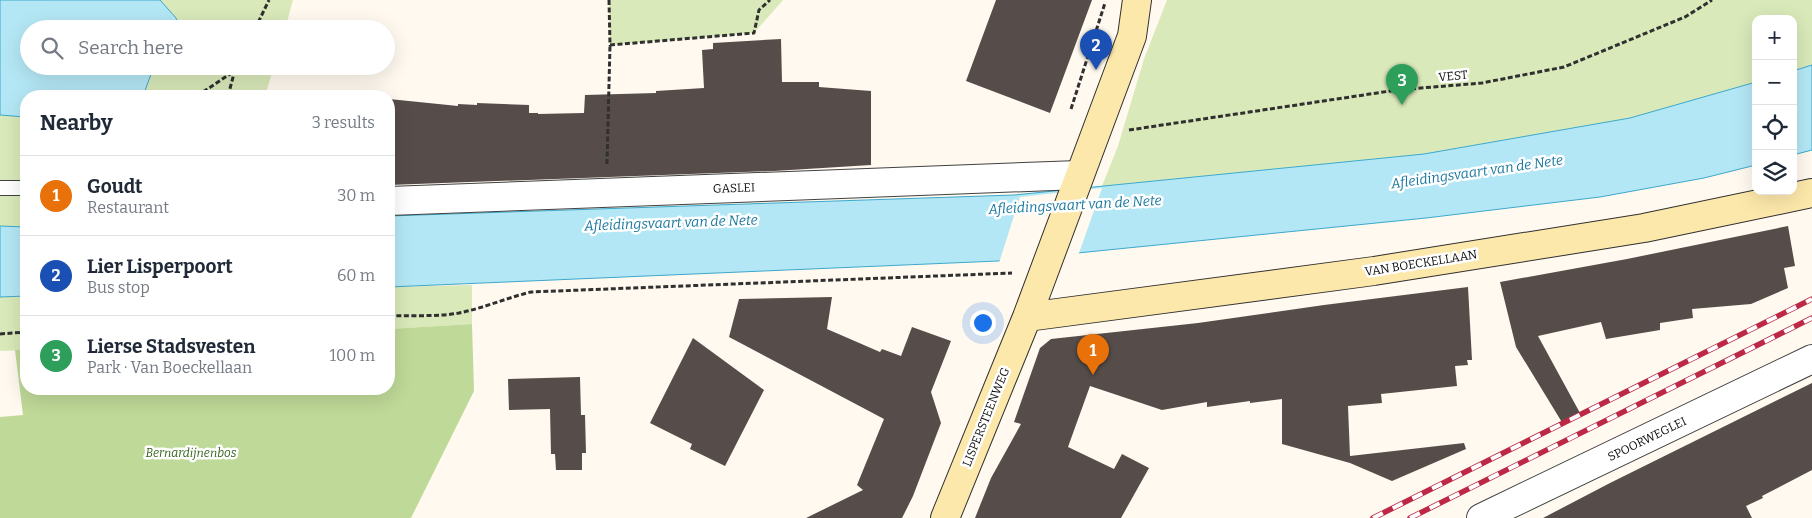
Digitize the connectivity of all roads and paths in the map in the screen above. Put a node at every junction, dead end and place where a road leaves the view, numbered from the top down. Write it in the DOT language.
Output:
graph roads {
  1 [pos="269,0"];
  2 [pos="609,0"];
  3 [pos="770,0"];
  4 [pos="1106,0"];
  5 [pos="1137,0"];
  6 [pos="1712,0"];
  7 [pos="259,20"];
  8 [pos="610,45"];
  9 [pos="228,75"];
  10 [pos="232,75"];
  11 [pos="206,90"];
  12 [pos="229,90"];
  13 [pos="1071,110"];
  14 [pos="1094,135"];
  15 [pos="1077,181"];
  16 [pos="0,188"];
  17 [pos="20,188"];
  18 [pos="606,192"];
  19 [pos="1812,194"];
  20 [pos="395,200"];
  21 [pos="1017,272"];
  22 [pos="395,316"];
  23 [pos="1027,316"];
  24 [pos="20,332"];
  25 [pos="0,334"];
  26 [pos="1812,359"];
  27 [pos="945,518"];
  28 [pos="1481,518"];
  1 -- 7 [label="path"];
  2 -- 8 [label="path"];
  3 -- 8 [label="path"];
  4 -- 13 [label="path"];
  5 -- 14 [label="street, LISPERSTEENWEG"];
  6 -- 14 [label="path, VEST"];
  8 -- 18 [label="path"];
  9 -- 11 [label="path"];
  10 -- 12 [label="path"];
  14 -- 15 [label="street, LISPERSTEENWEG"];
  15 -- 18 [label="street, GASLEI"];
  15 -- 23 [label="street, LISPERSTEENWEG"];
  16 -- 17 [label="lane"];
  18 -- 20 [label="street, GASLEI"];
  19 -- 23 [label="street, VAN BOECKELLAAN"];
  21 -- 22 [label="path"];
  23 -- 27 [label="street, LISPERSTEENWEG"];
  24 -- 25 [label="path"];
  26 -- 28 [label="street, SPOORWEGLEI"];
}
